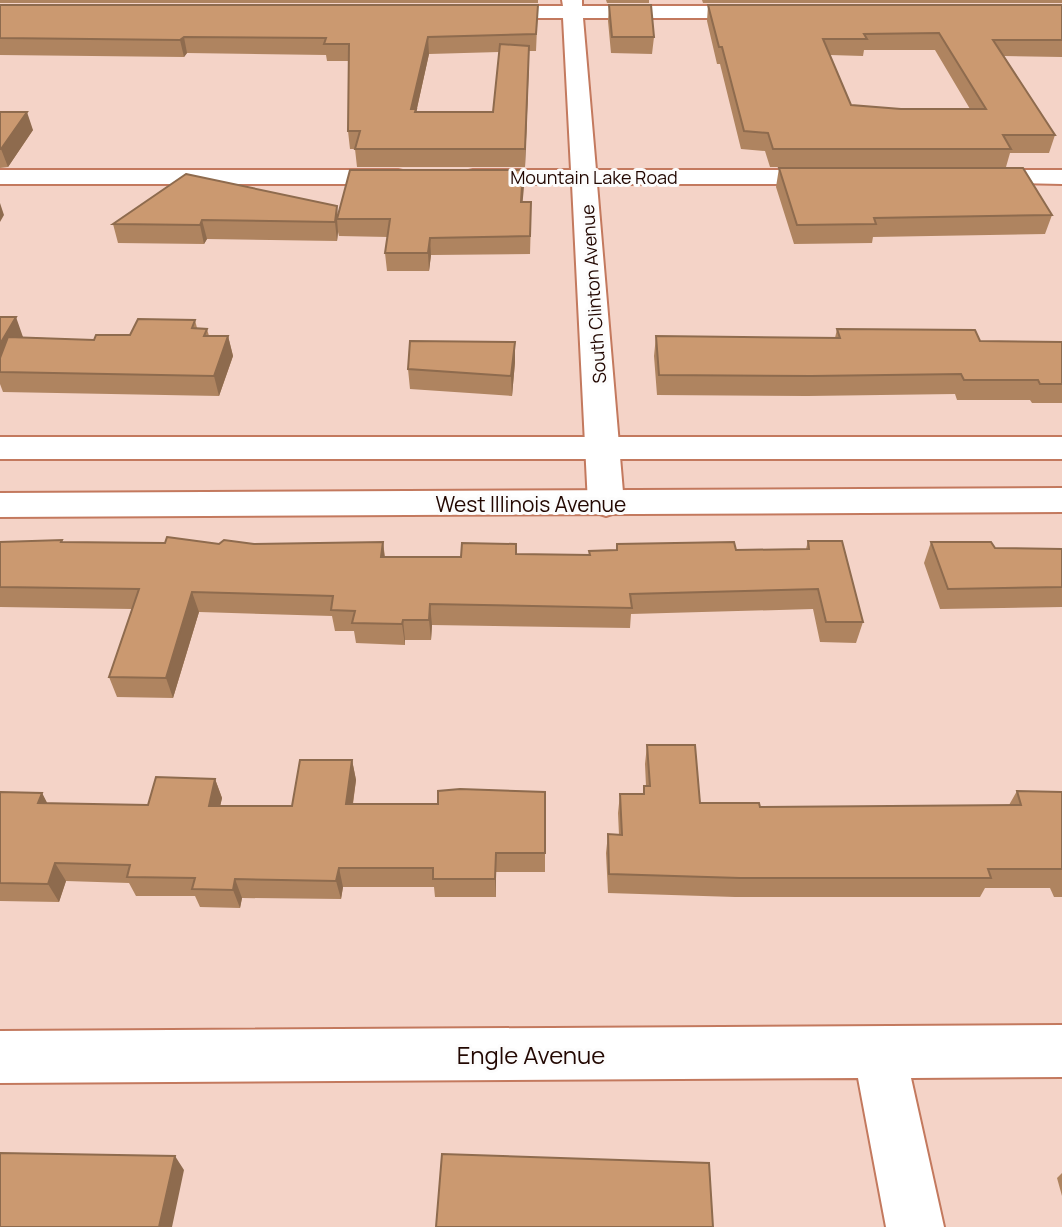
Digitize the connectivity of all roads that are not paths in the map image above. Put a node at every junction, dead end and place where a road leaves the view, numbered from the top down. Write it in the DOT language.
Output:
graph roads {
  1 [pos="573,6"];
  2 [pos="461,12"];
  3 [pos="783,12"];
  4 [pos="0,177"];
  5 [pos="418,177"];
  6 [pos="446,177"];
  7 [pos="585,177"];
  8 [pos="858,177"];
  9 [pos="953,177"];
  10 [pos="1062,177"];
  11 [pos="0,448"];
  12 [pos="604,448"];
  13 [pos="1062,448"];
  14 [pos="1062,500"];
  15 [pos="606,504"];
  16 [pos="0,505"];
  17 [pos="1062,1051"];
  18 [pos="879,1052"];
  19 [pos="0,1057"];
  20 [pos="915,1227"];
  1 -- 2 [label="street"];
  1 -- 3 [label="street"];
  1 -- 7 [label="street, South Clinton Avenue"];
  4 -- 5 [label="street"];
  6 -- 7 [label="street, Mountain Lake Road"];
  7 -- 8 [label="street, Mountain Lake Road"];
  7 -- 12 [label="street, South Clinton Avenue"];
  9 -- 10 [label="street"];
  11 -- 12 [label="street"];
  12 -- 13 [label="street"];
  12 -- 15 [label="street, South Clinton Avenue"];
  14 -- 15 [label="street, West Illinois Avenue"];
  15 -- 16 [label="street, West Illinois Avenue"];
  17 -- 18 [label="street, Engle Avenue"];
  18 -- 19 [label="street, Engle Avenue"];
  18 -- 20 [label="street"];
}
